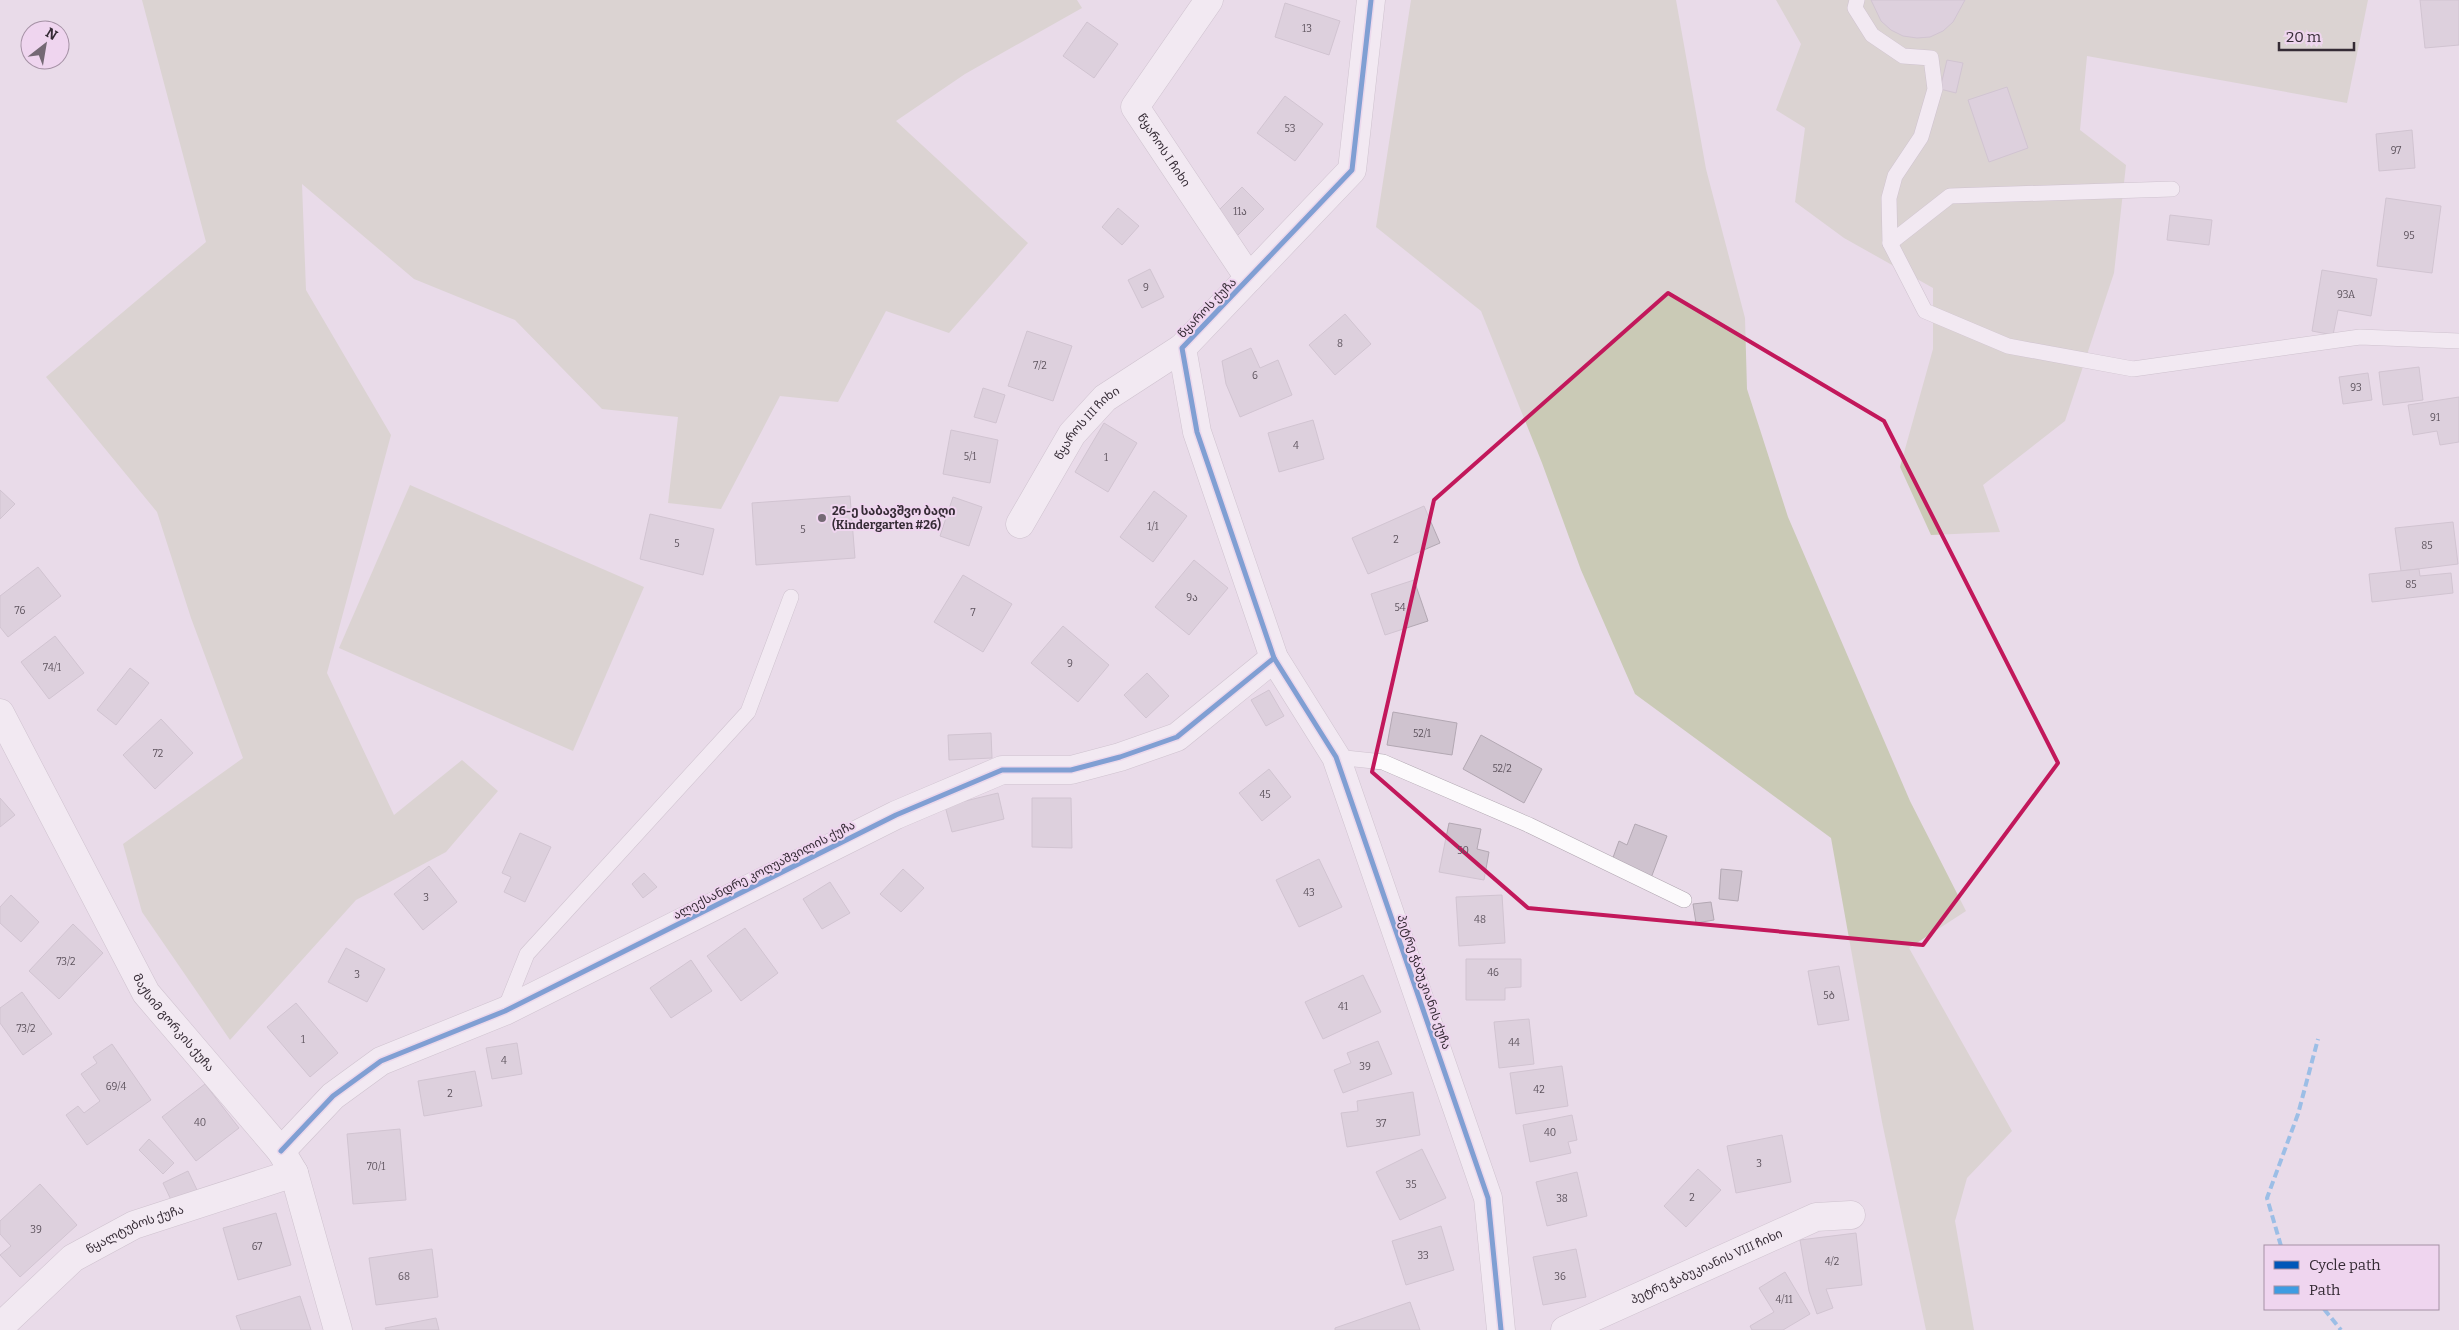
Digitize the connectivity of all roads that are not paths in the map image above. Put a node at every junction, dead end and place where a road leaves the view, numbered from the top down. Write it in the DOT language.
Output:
graph roads {
  1 [pos="1209,0"];
  2 [pos="1371,0"];
  3 [pos="1857,0"];
  4 [pos="2172,189"];
  5 [pos="1890,243"];
  6 [pos="1249,278"];
  7 [pos="2459,341"];
  8 [pos="1182,348"];
  9 [pos="1020,524"];
  10 [pos="791,597"];
  11 [pos="1274,658"];
  12 [pos="0,713"];
  13 [pos="1336,757"];
  14 [pos="1684,900"];
  15 [pos="505,1011"];
  16 [pos="287,1162"];
  17 [pos="1851,1215"];
  18 [pos="0,1327"];
  19 [pos="338,1330"];
  20 [pos="1501,1330"];
  21 [pos="1565,1330"];
  1 -- 6 [label="street, წყაროს I ჩიხი"];
  2 -- 6 [label="street, წყაროს ქუჩა"];
  3 -- 5 [label="lane"];
  4 -- 5 [label="lane"];
  5 -- 7 [label="lane"];
  6 -- 8 [label="street, წყაროს ქუჩა"];
  8 -- 9 [label="street, წყაროს III ჩიხი"];
  8 -- 11 [label="street, წყაროს ქუჩა"];
  10 -- 15 [label="lane"];
  11 -- 13 [label="street, პეტრე ჭაბუკიანის ქუჩა"];
  11 -- 15 [label="street, ალექსანდრე კოღუაშვილის ქუჩა"];
  12 -- 16 [label="street, მაქსიმ გორკის ქუჩა"];
  13 -- 14 [label="lane"];
  13 -- 20 [label="street, პეტრე ჭაბუკიანის ქუჩა"];
  15 -- 16 [label="street, ალექსანდრე კოღუაშვილის ქუჩა"];
  16 -- 18 [label="street, წყალტუბოს ქუჩა"];
  16 -- 19 [label="street, მაქსიმ გორკის ქუჩა"];
  17 -- 21 [label="street, პეტრე ჭაბუკიანის VIII ჩიხი"];
}
